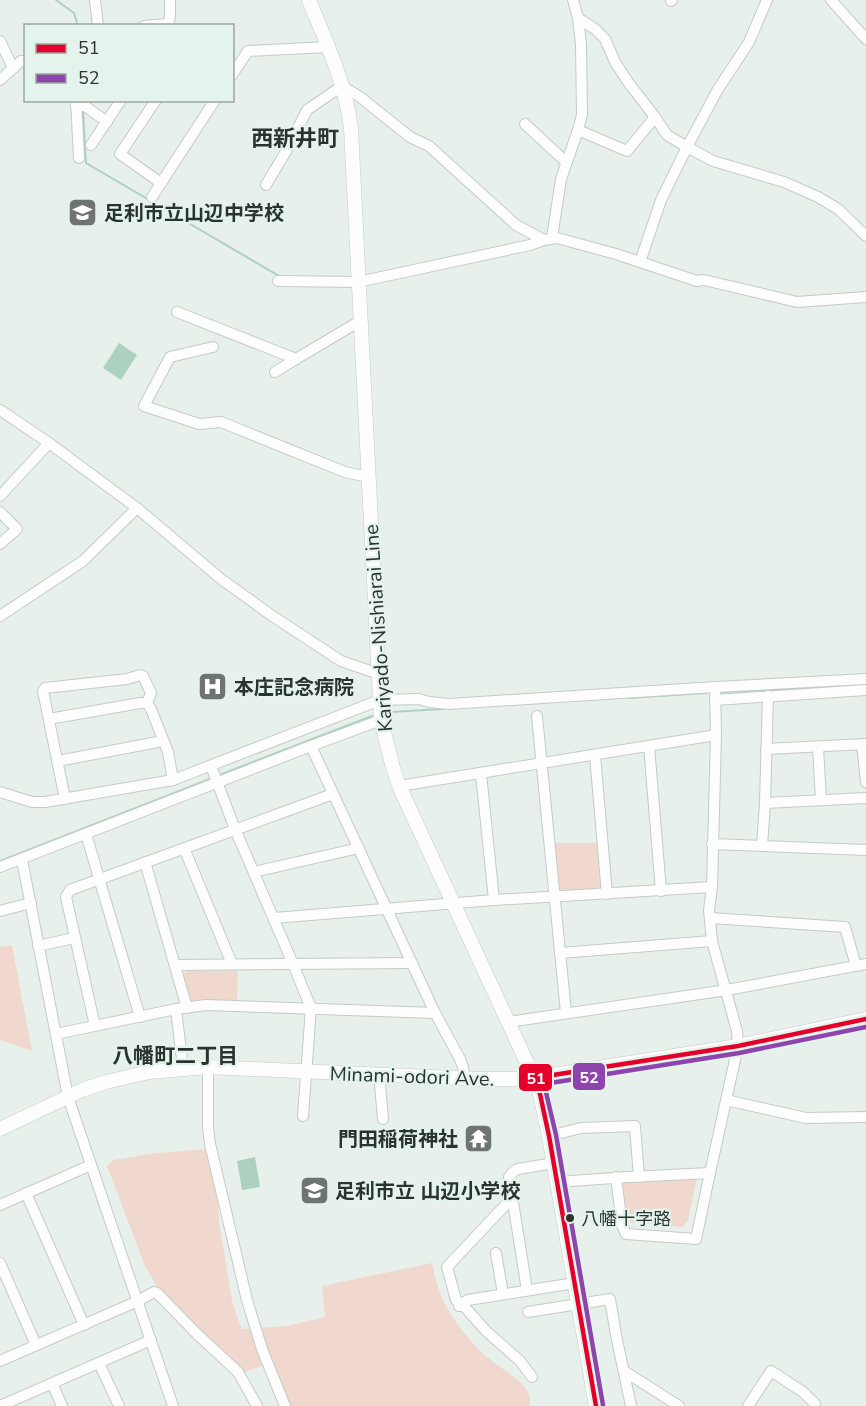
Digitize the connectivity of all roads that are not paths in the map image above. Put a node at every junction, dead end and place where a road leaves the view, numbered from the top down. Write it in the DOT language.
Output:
graph roads {
  1 [pos="95,0"];
  2 [pos="170,0"];
  3 [pos="309,0"];
  4 [pos="573,0"];
  5 [pos="767,0"];
  6 [pos="831,0"];
  7 [pos="578,18"];
  8 [pos="98,24"];
  9 [pos="168,24"];
  10 [pos="866,39"];
  11 [pos="0,41"];
  12 [pos="328,47"];
  13 [pos="24,61"];
  14 [pos="13,68"];
  15 [pos="234,72"];
  16 [pos="0,80"];
  17 [pos="342,86"];
  18 [pos="120,102"];
  19 [pos="155,102"];
  20 [pos="215,102"];
  21 [pos="76,103"];
  22 [pos="655,117"];
  23 [pos="107,122"];
  24 [pos="525,124"];
  25 [pos="578,130"];
  26 [pos="91,145"];
  27 [pos="687,147"];
  28 [pos="79,158"];
  29 [pos="566,162"];
  30 [pos="161,183"];
  31 [pos="266,185"];
  32 [pos="152,197"];
  33 [pos="866,236"];
  34 [pos="548,239"];
  35 [pos="640,262"];
  36 [pos="278,281"];
  37 [pos="358,282"];
  38 [pos="866,297"];
  39 [pos="177,312"];
  40 [pos="360,321"];
  41 [pos="213,347"];
  42 [pos="296,359"];
  43 [pos="275,372"];
  44 [pos="0,410"];
  45 [pos="49,443"];
  46 [pos="368,477"];
  47 [pos="0,496"];
  48 [pos="137,508"];
  49 [pos="0,512"];
  50 [pos="0,544"];
  51 [pos="0,616"];
  52 [pos="379,674"];
  53 [pos="866,679"];
  54 [pos="715,687"];
  55 [pos="866,690"];
  56 [pos="768,696"];
  57 [pos="380,700"];
  58 [pos="715,700"];
  59 [pos="147,703"];
  60 [pos="537,716"];
  61 [pos="49,719"];
  62 [pos="381,720"];
  63 [pos="716,735"];
  64 [pos="163,741"];
  65 [pos="864,744"];
  66 [pos="311,746"];
  67 [pos="649,746"];
  68 [pos="818,747"];
  69 [pos="766,749"];
  70 [pos="595,755"];
  71 [pos="58,761"];
  72 [pos="541,763"];
  73 [pos="212,766"];
  74 [pos="481,774"];
  75 [pos="173,780"];
  76 [pos="866,782"];
  77 [pos="218,783"];
  78 [pos="399,786"];
  79 [pos="0,792"];
  80 [pos="333,794"];
  81 [pos="866,798"];
  82 [pos="64,799"];
  83 [pos="821,800"];
  84 [pos="765,803"];
  85 [pos="235,829"];
  86 [pos="86,834"];
  87 [pos="712,844"];
  88 [pos="762,846"];
  89 [pos="184,848"];
  90 [pos="359,848"];
  91 [pos="866,850"];
  92 [pos="21,859"];
  93 [pos="145,862"];
  94 [pos="0,867"];
  95 [pos="254,872"];
  96 [pos="100,879"];
  97 [pos="712,887"];
  98 [pos="661,891"];
  99 [pos="608,894"];
  100 [pos="554,897"];
  101 [pos="494,900"];
  102 [pos="31,903"];
  103 [pos="454,904"];
  104 [pos="388,910"];
  105 [pos="0,911"];
  106 [pos="274,918"];
  107 [pos="710,918"];
  108 [pos="74,938"];
  109 [pos="712,941"];
  110 [pos="38,946"];
  111 [pos="560,953"];
  112 [pos="412,963"];
  113 [pos="232,964"];
  114 [pos="293,964"];
  115 [pos="176,965"];
  116 [pos="861,965"];
  117 [pos="727,990"];
  118 [pos="182,1008"];
  119 [pos="311,1008"];
  120 [pos="435,1013"];
  121 [pos="566,1013"];
  122 [pos="140,1017"];
  123 [pos="866,1019"];
  124 [pos="508,1022"];
  125 [pos="95,1026"];
  126 [pos="56,1034"];
  127 [pos="738,1046"];
  128 [pos="208,1067"];
  129 [pos="183,1068"];
  130 [pos="306,1071"];
  131 [pos="381,1075"];
  132 [pos="464,1078"];
  133 [pos="534,1078"];
  134 [pos="68,1096"];
  135 [pos="726,1100"];
  136 [pos="303,1116"];
  137 [pos="866,1117"];
  138 [pos="383,1119"];
  139 [pos="0,1129"];
  140 [pos="549,1136"];
  141 [pos="554,1164"];
  142 [pos="91,1165"];
  143 [pos="710,1173"];
  144 [pos="616,1177"];
  145 [pos="639,1177"];
  146 [pos="557,1182"];
  147 [pos="26,1193"];
  148 [pos="512,1198"];
  149 [pos="0,1205"];
  150 [pos="496,1252"];
  151 [pos="0,1263"];
  152 [pos="575,1283"];
  153 [pos="527,1290"];
  154 [pos="503,1294"];
  155 [pos="138,1301"];
  156 [pos="579,1304"];
  157 [pos="459,1306"];
  158 [pos="528,1312"];
  159 [pos="84,1324"];
  160 [pos="151,1340"];
  161 [pos="36,1345"];
  162 [pos="0,1361"];
  163 [pos="99,1363"];
  164 [pos="624,1371"];
  165 [pos="532,1377"];
  166 [pos="52,1383"];
  167 [pos="2,1404"];
  168 [pos="816,1405"];
  169 [pos="62,1406"];
  170 [pos="119,1406"];
  171 [pos="173,1406"];
  172 [pos="258,1406"];
  173 [pos="285,1406"];
  174 [pos="596,1406"];
  175 [pos="631,1406"];
  176 [pos="679,1406"];
  177 [pos="748,1406"];
  1 -- 8 [label="street"];
  2 -- 9 [label="street"];
  3 -- 12 [label="main road, Kariyado-Nishiarai Line"];
  4 -- 7 [label="street"];
  5 -- 27 [label="street"];
  6 -- 10 [label="street"];
  7 -- 22 [label="street"];
  7 -- 25 [label="street"];
  11 -- 14 [label="street"];
  12 -- 15 [label="street"];
  12 -- 17 [label="main road, Kariyado-Nishiarai Line"];
  13 -- 14 [label="street"];
  14 -- 16 [label="street"];
  17 -- 31 [label="street"];
  17 -- 34 [label="street"];
  17 -- 37 [label="main road, Kariyado-Nishiarai Line"];
  18 -- 23 [label="street"];
  19 -- 30 [label="street"];
  20 -- 30 [label="street"];
  21 -- 23 [label="street"];
  21 -- 28 [label="street"];
  22 -- 25 [label="street"];
  22 -- 27 [label="street"];
  23 -- 26 [label="street"];
  24 -- 29 [label="street"];
  25 -- 29 [label="street"];
  27 -- 33 [label="street"];
  27 -- 35 [label="street"];
  29 -- 34 [label="street"];
  30 -- 32 [label="street"];
  34 -- 35 [label="street"];
  34 -- 37 [label="street"];
  35 -- 38 [label="street"];
  36 -- 37 [label="street"];
  37 -- 40 [label="main road, Kariyado-Nishiarai Line"];
  39 -- 42 [label="street"];
  40 -- 42 [label="street"];
  40 -- 46 [label="main road, Kariyado-Nishiarai Line"];
  41 -- 46 [label="street"];
  42 -- 43 [label="street"];
  44 -- 45 [label="street"];
  45 -- 47 [label="street"];
  45 -- 48 [label="street"];
  46 -- 52 [label="main road, Kariyado-Nishiarai Line"];
  48 -- 51 [label="street"];
  48 -- 52 [label="street"];
  49 -- 50 [label="street"];
  52 -- 57 [label="main road, Kariyado-Nishiarai Line"];
  53 -- 54 [label="street"];
  54 -- 57 [label="street"];
  54 -- 58 [label="street"];
  55 -- 56 [label="street"];
  56 -- 58 [label="street"];
  56 -- 69 [label="street"];
  57 -- 62 [label="main road, Kariyado-Nishiarai Line"];
  57 -- 73 [label="street"];
  58 -- 63 [label="street"];
  59 -- 61 [label="street"];
  59 -- 61 [label="street"];
  59 -- 64 [label="street"];
  60 -- 72 [label="street"];
  61 -- 71 [label="street"];
  62 -- 66 [label="street"];
  62 -- 78 [label="main road, Kariyado-Nishiarai Line"];
  63 -- 67 [label="street"];
  63 -- 87 [label="street"];
  64 -- 71 [label="street"];
  64 -- 75 [label="street"];
  65 -- 68 [label="street"];
  65 -- 76 [label="street"];
  66 -- 77 [label="street"];
  66 -- 80 [label="street"];
  67 -- 70 [label="street"];
  67 -- 98 [label="street"];
  68 -- 69 [label="street"];
  68 -- 83 [label="street"];
  69 -- 84 [label="street"];
  70 -- 72 [label="street"];
  70 -- 99 [label="street"];
  71 -- 82 [label="street"];
  72 -- 74 [label="street"];
  72 -- 100 [label="street"];
  73 -- 75 [label="street"];
  73 -- 77 [label="street"];
  74 -- 78 [label="street"];
  74 -- 101 [label="street"];
  75 -- 82 [label="street"];
  77 -- 85 [label="street"];
  77 -- 86 [label="street"];
  78 -- 103 [label="main road, Kariyado-Nishiarai Line"];
  79 -- 82 [label="street"];
  80 -- 85 [label="street"];
  80 -- 90 [label="street"];
  81 -- 83 [label="street"];
  83 -- 84 [label="street"];
  84 -- 88 [label="street"];
  85 -- 89 [label="street"];
  85 -- 95 [label="street"];
  86 -- 92 [label="street"];
  86 -- 96 [label="street"];
  87 -- 88 [label="street"];
  87 -- 97 [label="street"];
  88 -- 91 [label="street"];
  89 -- 93 [label="street"];
  89 -- 113 [label="street"];
  90 -- 95 [label="street"];
  90 -- 104 [label="street"];
  92 -- 94 [label="street"];
  92 -- 102 [label="street"];
  93 -- 96 [label="street"];
  93 -- 115 [label="street"];
  95 -- 106 [label="street"];
  96 -- 108 [label="street"];
  96 -- 122 [label="street"];
  97 -- 98 [label="street"];
  97 -- 107 [label="street"];
  98 -- 99 [label="street"];
  99 -- 100 [label="street"];
  100 -- 101 [label="street"];
  100 -- 111 [label="street"];
  101 -- 103 [label="street"];
  102 -- 105 [label="street"];
  102 -- 110 [label="street"];
  103 -- 104 [label="street"];
  103 -- 124 [label="main road, Kariyado-Nishiarai Line"];
  104 -- 106 [label="street"];
  104 -- 112 [label="street"];
  106 -- 114 [label="street"];
  107 -- 109 [label="street"];
  107 -- 116 [label="street"];
  108 -- 110 [label="street"];
  108 -- 125 [label="street"];
  109 -- 111 [label="street"];
  109 -- 117 [label="street"];
  110 -- 126 [label="street"];
  111 -- 121 [label="street"];
  112 -- 114 [label="street"];
  112 -- 120 [label="street"];
  113 -- 114 [label="street"];
  113 -- 115 [label="street"];
  114 -- 119 [label="street"];
  115 -- 118 [label="street"];
  116 -- 117 [label="street"];
  117 -- 121 [label="street"];
  117 -- 127 [label="street"];
  118 -- 119 [label="street"];
  118 -- 122 [label="street"];
  118 -- 129 [label="street"];
  119 -- 120 [label="street"];
  119 -- 130 [label="street"];
  120 -- 132 [label="street"];
  121 -- 124 [label="street"];
  122 -- 125 [label="street"];
  123 -- 127 [label="main road, Minami-odori Ave."];
  124 -- 133 [label="main road, Kariyado-Nishiarai Line"];
  125 -- 126 [label="street"];
  126 -- 134 [label="street"];
  127 -- 133 [label="main road, Minami-odori Ave."];
  127 -- 135 [label="street"];
  128 -- 129 [label="main road, Minami-odori Ave."];
  128 -- 130 [label="main road, Minami-odori Ave."];
  128 -- 173 [label="street"];
  129 -- 134 [label="main road, Minami-odori Ave."];
  130 -- 131 [label="main road, Minami-odori Ave."];
  130 -- 136 [label="street"];
  131 -- 132 [label="main road, Minami-odori Ave."];
  131 -- 138 [label="street"];
  132 -- 133 [label="main road, Minami-odori Ave."];
  133 -- 140 [label="main road, Kariyado-Nishiarai Line"];
  134 -- 139 [label="main road, Minami-odori Ave."];
  134 -- 142 [label="street"];
  135 -- 137 [label="street"];
  135 -- 143 [label="street"];
  140 -- 141 [label="main road, Kariyado-Nishiarai Line"];
  140 -- 145 [label="street"];
  141 -- 146 [label="main road, Kariyado-Nishiarai Line"];
  141 -- 148 [label="street"];
  142 -- 147 [label="street"];
  142 -- 155 [label="street"];
  143 -- 144 [label="street"];
  143 -- 145 [label="street"];
  144 -- 145 [label="street"];
  144 -- 146 [label="street"];
  146 -- 152 [label="main road, Kariyado-Nishiarai Line"];
  147 -- 149 [label="street"];
  147 -- 159 [label="street"];
  148 -- 153 [label="street"];
  148 -- 157 [label="street"];
  150 -- 154 [label="street"];
  151 -- 161 [label="street"];
  152 -- 153 [label="street"];
  152 -- 156 [label="main road, Kariyado-Nishiarai Line"];
  153 -- 154 [label="street"];
  154 -- 157 [label="street"];
  155 -- 159 [label="street"];
  155 -- 160 [label="street"];
  155 -- 172 [label="street"];
  156 -- 158 [label="street"];
  156 -- 164 [label="street"];
  156 -- 174 [label="main road, Kariyado-Nishiarai Line"];
  157 -- 165 [label="street"];
  159 -- 161 [label="street"];
  160 -- 163 [label="street"];
  160 -- 171 [label="street"];
  161 -- 162 [label="street"];
  163 -- 166 [label="street"];
  163 -- 170 [label="street"];
  164 -- 175 [label="street"];
  164 -- 176 [label="street"];
  166 -- 167 [label="street"];
  166 -- 169 [label="street"];
  168 -- 177 [label="street"];
}
